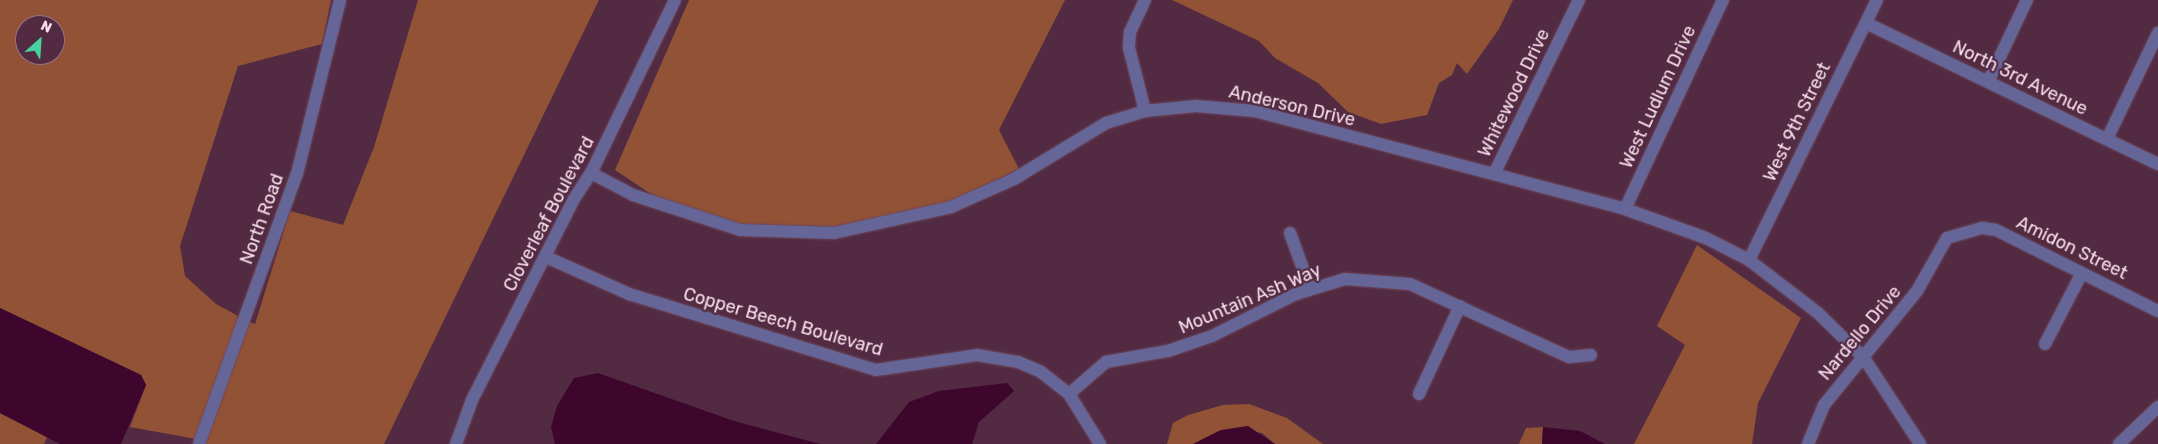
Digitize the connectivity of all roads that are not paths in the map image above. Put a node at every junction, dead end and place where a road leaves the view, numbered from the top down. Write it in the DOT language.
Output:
graph roads {
  1 [pos="340,0"];
  2 [pos="675,0"];
  3 [pos="1145,0"];
  4 [pos="1579,0"];
  5 [pos="1723,0"];
  6 [pos="1877,0"];
  7 [pos="2027,0"];
  8 [pos="1866,23"];
  9 [pos="2158,33"];
  10 [pos="1988,82"];
  11 [pos="1145,111"];
  12 [pos="2106,139"];
  13 [pos="2158,164"];
  14 [pos="591,174"];
  15 [pos="1494,174"];
  16 [pos="1625,209"];
  17 [pos="1967,231"];
  18 [pos="1290,233"];
  19 [pos="546,257"];
  20 [pos="1749,260"];
  21 [pos="2082,273"];
  22 [pos="1310,288"];
  23 [pos="1460,306"];
  24 [pos="2158,311"];
  25 [pos="2045,344"];
  26 [pos="1591,355"];
  27 [pos="1864,358"];
  28 [pos="1069,394"];
  29 [pos="1419,394"];
  30 [pos="2158,408"];
  31 [pos="199,444"];
  32 [pos="456,444"];
  33 [pos="1100,444"];
  34 [pos="1808,444"];
  35 [pos="1920,444"];
  36 [pos="2118,444"];
  1 -- 31 [label="street, North Road"];
  2 -- 14 [label="street, Cloverleaf Boulevard"];
  3 -- 11 [label="street"];
  4 -- 15 [label="street, Whitewood Drive"];
  5 -- 16 [label="street, West Ludlum Drive"];
  6 -- 8 [label="street, West 9th Street"];
  7 -- 10 [label="street"];
  8 -- 10 [label="street, North 3rd Avenue"];
  8 -- 20 [label="street, West 9th Street"];
  9 -- 12 [label="street"];
  10 -- 12 [label="street, North 3rd Avenue"];
  11 -- 14 [label="street, Anderson Drive"];
  11 -- 15 [label="street, Anderson Drive"];
  12 -- 13 [label="street, North 3rd Avenue"];
  14 -- 19 [label="street, Cloverleaf Boulevard"];
  15 -- 16 [label="street, Anderson Drive"];
  16 -- 20 [label="street, Anderson Drive"];
  17 -- 21 [label="street, Amidon Street"];
  17 -- 27 [label="street, Nardello Drive"];
  18 -- 22 [label="street"];
  19 -- 28 [label="street, Copper Beech Boulevard"];
  19 -- 32 [label="street, Cloverleaf Boulevard"];
  20 -- 27 [label="street, Anderson Drive"];
  21 -- 24 [label="street, Amidon Street"];
  21 -- 25 [label="street"];
  22 -- 23 [label="street, Mountain Ash Way"];
  22 -- 28 [label="street, Mountain Ash Way"];
  23 -- 26 [label="street, Mountain Ash Way"];
  23 -- 29 [label="street"];
  27 -- 34 [label="street, Nardello Drive"];
  27 -- 35 [label="street, Anderson Drive"];
  28 -- 33 [label="street, Copper Beech Boulevard"];
  30 -- 36 [label="street"];
}
